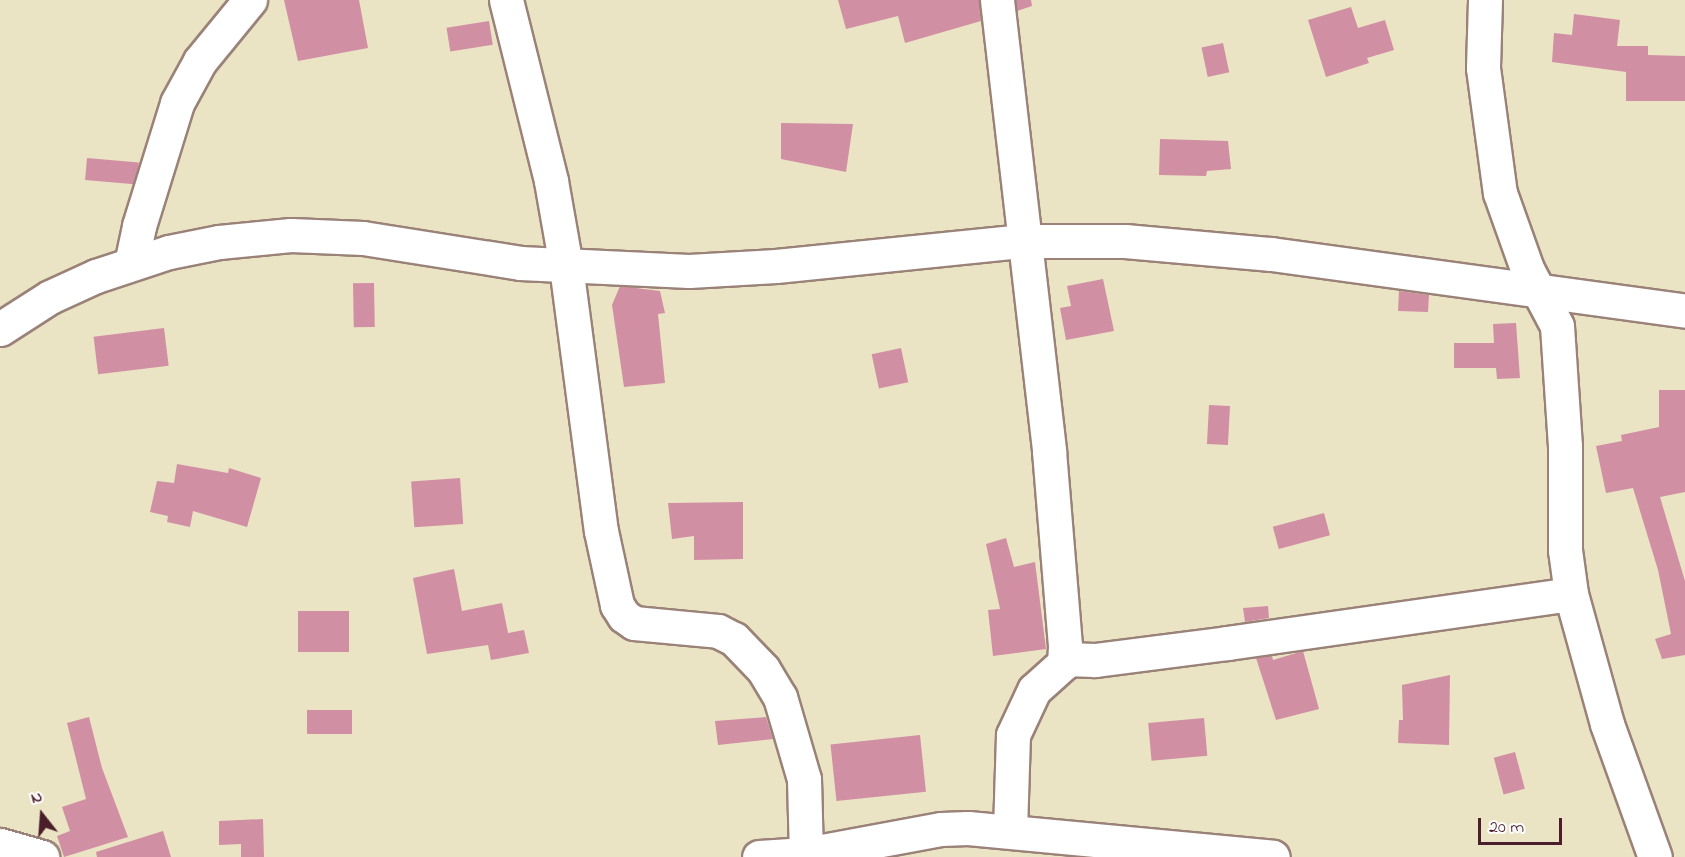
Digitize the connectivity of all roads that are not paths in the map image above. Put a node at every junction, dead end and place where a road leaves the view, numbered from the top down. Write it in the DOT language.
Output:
graph roads {
  1 [pos="250,0"];
  2 [pos="506,0"];
  3 [pos="997,0"];
  4 [pos="1485,0"];
  5 [pos="1023,241"];
  6 [pos="131,264"];
  7 [pos="566,266"];
  8 [pos="1542,294"];
  9 [pos="1685,311"];
  10 [pos="6,319"];
  11 [pos="1571,594"];
  12 [pos="1065,659"];
  13 [pos="1010,831"];
  14 [pos="0,845"];
  15 [pos="806,856"];
  16 [pos="42,857"];
  17 [pos="759,857"];
  18 [pos="1273,857"];
  19 [pos="1655,857"];
  1 -- 6 [label="street"];
  2 -- 7 [label="street"];
  3 -- 5 [label="street"];
  4 -- 8 [label="street"];
  5 -- 7 [label="street"];
  5 -- 8 [label="street"];
  5 -- 12 [label="street"];
  6 -- 7 [label="street"];
  6 -- 10 [label="street"];
  7 -- 15 [label="street"];
  8 -- 9 [label="street"];
  8 -- 11 [label="street"];
  11 -- 12 [label="street"];
  11 -- 19 [label="street"];
  12 -- 13 [label="street"];
  13 -- 15 [label="street"];
  13 -- 18 [label="street"];
  14 -- 16 [label="street"];
  15 -- 17 [label="street"];
}
